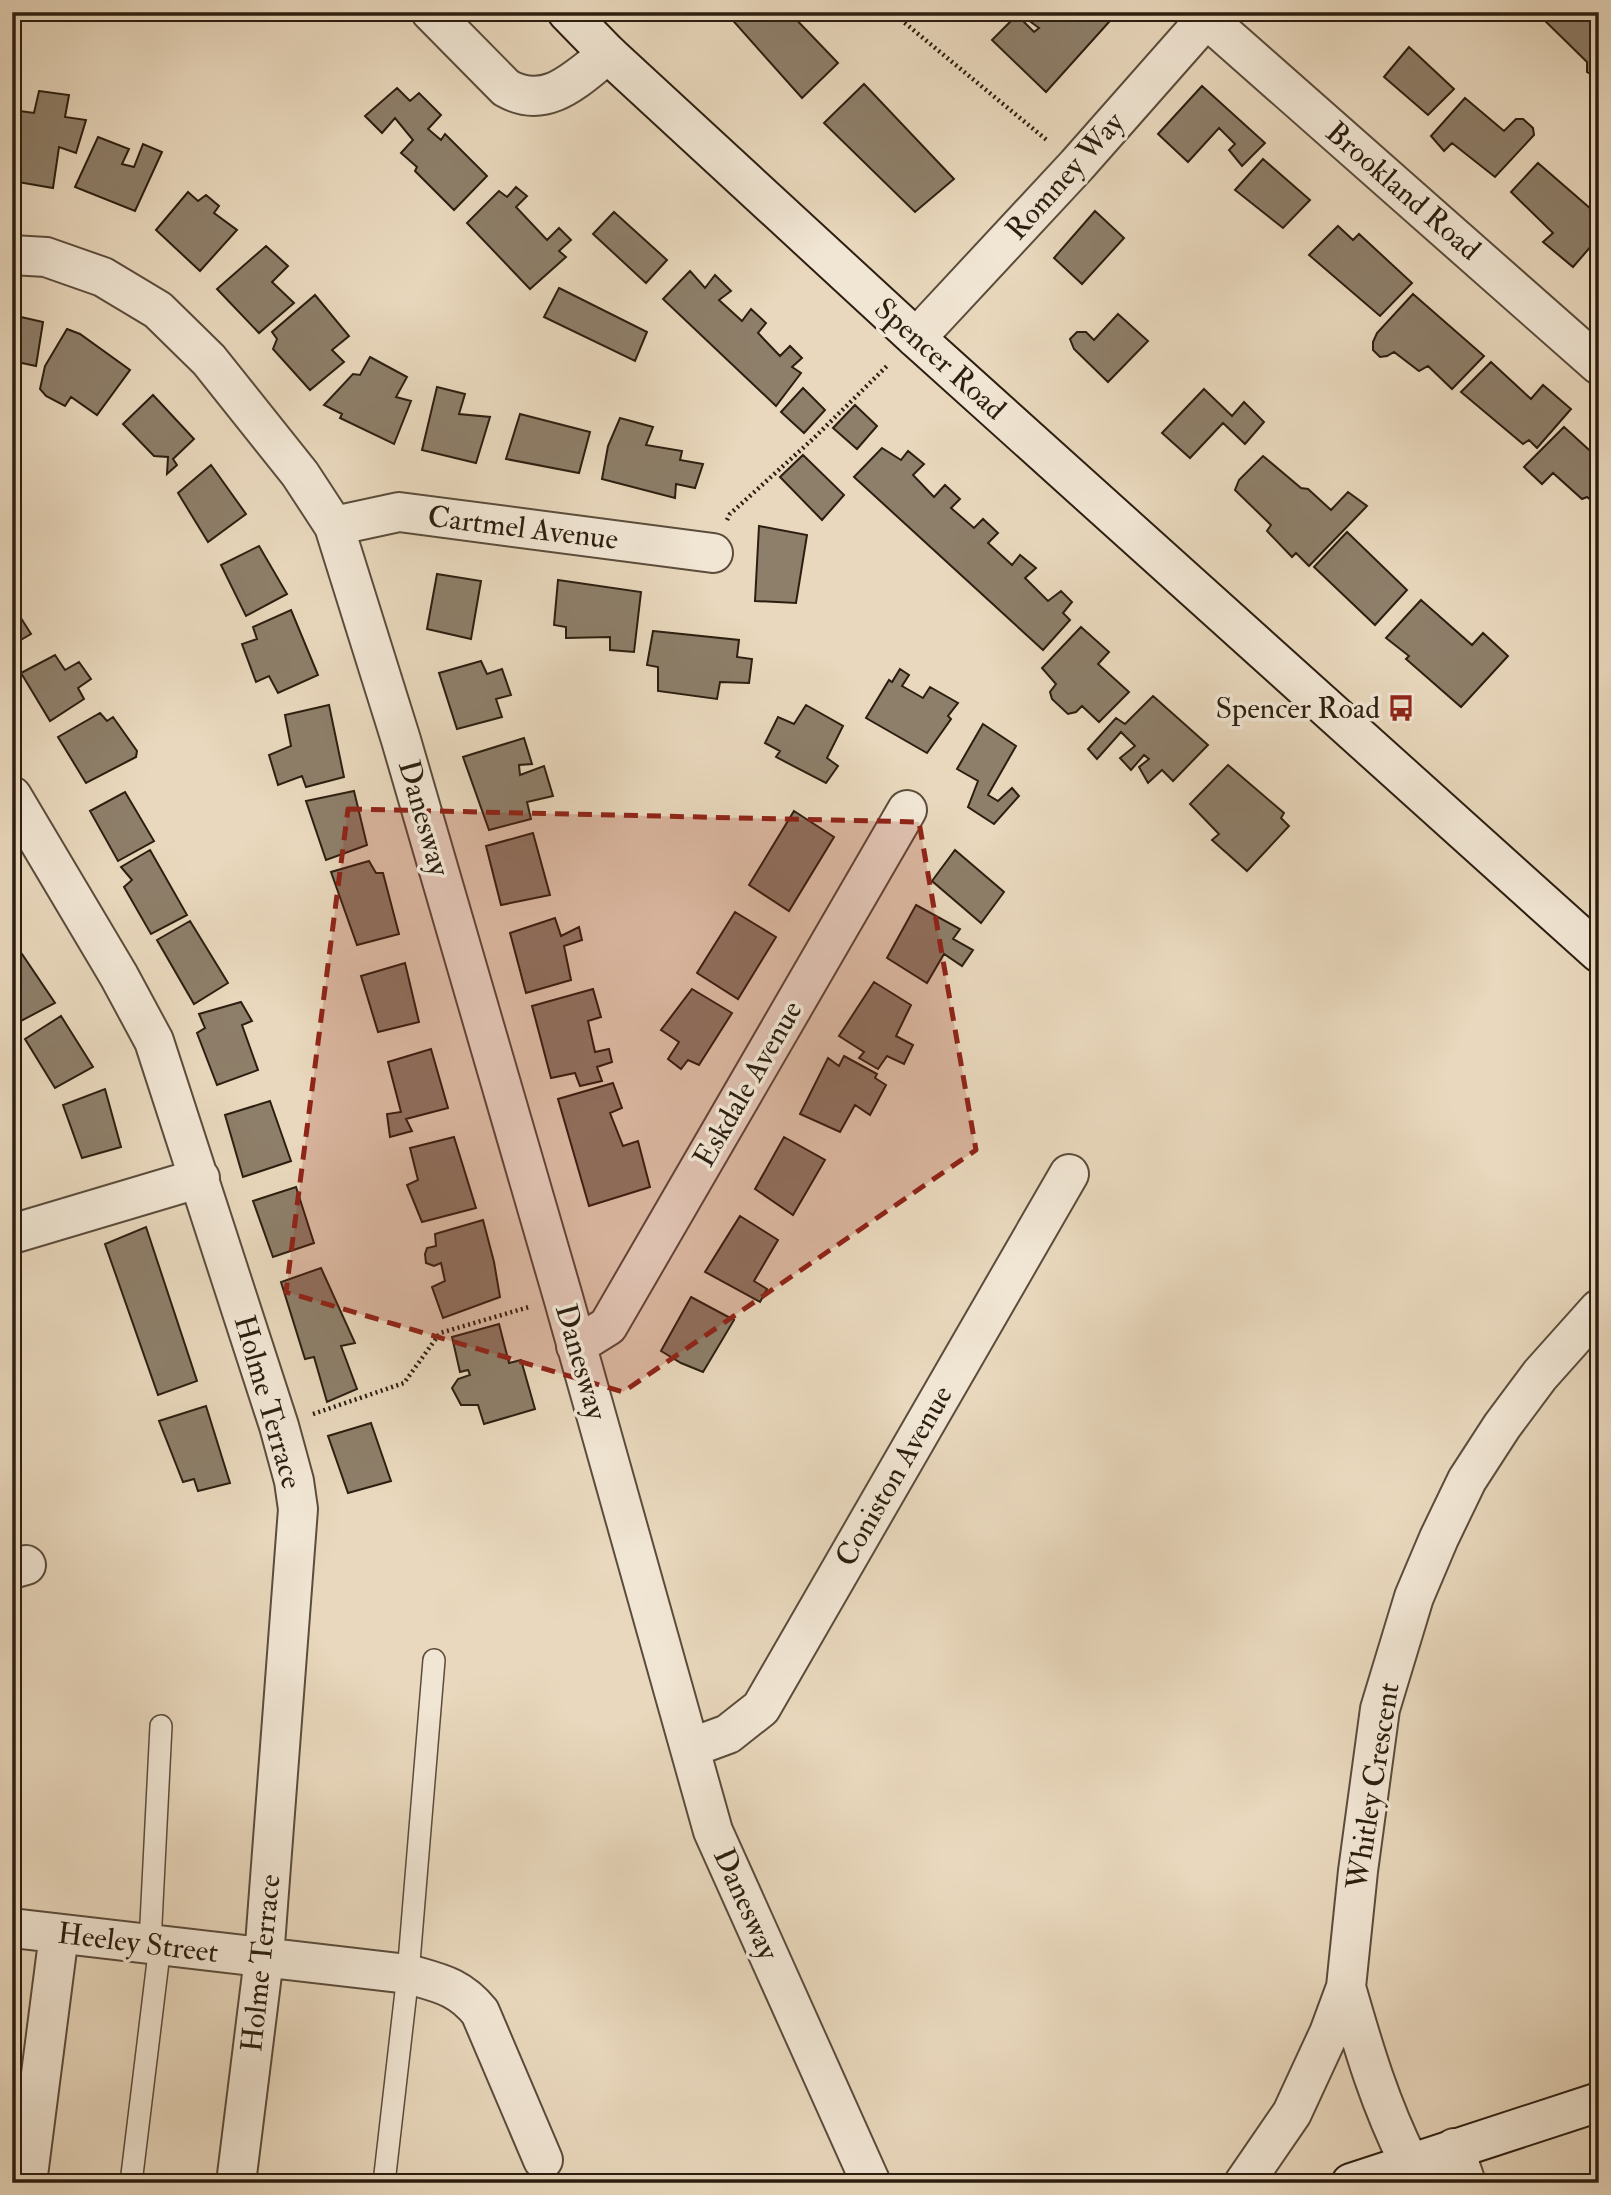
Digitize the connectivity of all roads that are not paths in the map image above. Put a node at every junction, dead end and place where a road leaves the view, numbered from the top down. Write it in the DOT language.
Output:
graph roads {
  1 [pos="431,12"];
  2 [pos="567,12"];
  3 [pos="1209,15"];
  4 [pos="608,54"];
  5 [pos="12,255"];
  6 [pos="916,338"];
  7 [pos="1599,365"];
  8 [pos="334,526"];
  9 [pos="713,553"];
  10 [pos="12,796"];
  11 [pos="907,810"];
  12 [pos="1599,953"];
  13 [pos="1069,1174"];
  14 [pos="200,1178"];
  15 [pos="12,1234"];
  16 [pos="1599,1309"];
  17 [pos="576,1346"];
  18 [pos="434,1660"];
  19 [pos="160,1726"];
  20 [pos="690,1748"];
  21 [pos="12,1928"];
  22 [pos="59,1934"];
  23 [pos="155,1944"];
  24 [pos="264,1958"];
  25 [pos="408,1974"];
  26 [pos="1346,1987"];
  27 [pos="1599,2102"];
  28 [pos="543,2160"];
  29 [pos="1409,2162"];
  30 [pos="1460,2166"];
  31 [pos="27,2183"];
  32 [pos="131,2183"];
  33 [pos="236,2183"];
  34 [pos="384,2183"];
  35 [pos="870,2183"];
  36 [pos="1244,2183"];
  37 [pos="1351,2183"];
  1 -- 4 [label="street"];
  2 -- 4 [label="street, Spencer Road"];
  3 -- 6 [label="street, Romney Way"];
  3 -- 7 [label="street, Brookland Road"];
  4 -- 6 [label="street, Spencer Road"];
  5 -- 8 [label="street, Danesway"];
  6 -- 12 [label="street, Spencer Road"];
  8 -- 9 [label="street, Cartmel Avenue"];
  8 -- 17 [label="street, Danesway"];
  10 -- 14 [label="street, Holme Terrace"];
  11 -- 17 [label="street, Eskdale Avenue"];
  13 -- 20 [label="street, Coniston Avenue"];
  14 -- 15 [label="street"];
  14 -- 24 [label="street, Holme Terrace"];
  16 -- 26 [label="street, Whitley Crescent"];
  17 -- 20 [label="street, Danesway"];
  18 -- 25 [label="lane"];
  19 -- 23 [label="lane"];
  20 -- 35 [label="street, Danesway"];
  21 -- 22 [label="street, Heeley Street"];
  22 -- 23 [label="street, Heeley Street"];
  22 -- 31 [label="street"];
  23 -- 24 [label="street, Heeley Street"];
  23 -- 32 [label="lane"];
  24 -- 25 [label="street, Heeley Street"];
  24 -- 33 [label="street, Holme Terrace"];
  25 -- 28 [label="street, Heeley Street"];
  25 -- 34 [label="lane"];
  26 -- 29 [label="street, Whitley Crescent"];
  26 -- 36 [label="street, Whitley Crescent"];
  27 -- 30 [label="street"];
  29 -- 30 [label="street"];
  29 -- 37 [label="street"];
}
